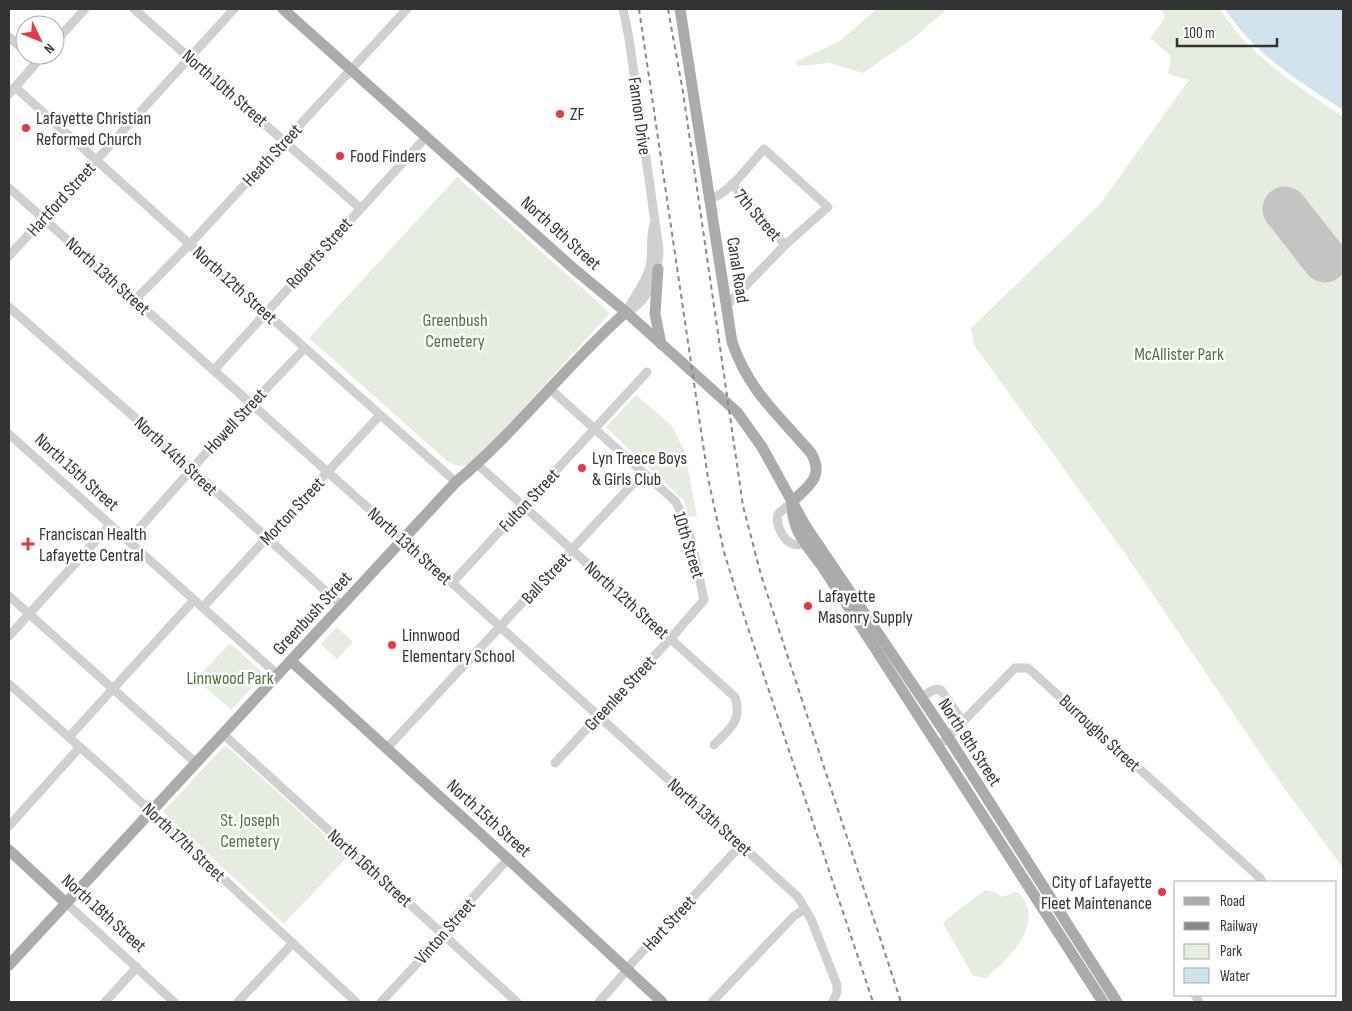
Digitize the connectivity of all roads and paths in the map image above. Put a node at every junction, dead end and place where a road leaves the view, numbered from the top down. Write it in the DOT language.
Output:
graph roads {
  1 [pos="85,9"];
  2 [pos="134,9"];
  3 [pos="234,9"];
  4 [pos="283,9"];
  5 [pos="406,9"];
  6 [pos="622,9"];
  7 [pos="680,9"];
  8 [pos="65,31"];
  9 [pos="190,58"];
  10 [pos="34,65"];
  11 [pos="351,70"];
  12 [pos="15,87"];
  13 [pos="9,94"];
  14 [pos="426,137"];
  15 [pos="285,141"];
  16 [pos="96,160"];
  17 [pos="732,184"];
  18 [pos="9,188"];
  19 [pos="709,200"];
  20 [pos="360,208"];
  21 [pos="44,219"];
  22 [pos="654,224"];
  23 [pos="189,245"];
  24 [pos="785,245"];
  25 [pos="9,256"];
  26 [pos="658,269"];
  27 [pos="135,300"];
  28 [pos="726,306"];
  29 [pos="9,307"];
  30 [pos="265,312"];
  31 [pos="626,312"];
  32 [pos="661,344"];
  33 [pos="304,348"];
  34 [pos="214,370"];
  35 [pos="647,372"];
  36 [pos="549,388"];
  37 [pos="251,404"];
  38 [pos="380,415"];
  39 [pos="595,430"];
  40 [pos="9,434"];
  41 [pos="477,464"];
  42 [pos="191,470"];
  43 [pos="328,473"];
  44 [pos="643,473"];
  45 [pos="456,482"];
  46 [pos="792,502"];
  47 [pos="523,506"];
  48 [pos="110,525"];
  49 [pos="266,538"];
  50 [pos="404,540"];
  51 [pos="128,541"];
  52 [pos="572,550"];
  53 [pos="452,583"];
  54 [pos="9,596"];
  55 [pos="194,600"];
  56 [pos="704,600"];
  57 [pos="342,606"];
  58 [pos="203,607"];
  59 [pos="29,614"];
  60 [pos="500,628"];
  61 [pos="9,636"];
  62 [pos="671,638"];
  63 [pos="291,661"];
  64 [pos="278,675"];
  65 [pos="10,686"];
  66 [pos="113,688"];
  67 [pos="921,698"];
  68 [pos="599,716"];
  69 [pos="963,722"];
  70 [pos="223,734"];
  71 [pos="69,737"];
  72 [pos="948,737"];
  73 [pos="714,745"];
  74 [pos="938,747"];
  75 [pos="80,748"];
  76 [pos="387,748"];
  77 [pos="196,763"];
  78 [pos="555,763"];
  79 [pos="151,812"];
  80 [pos="9,826"];
  81 [pos="741,845"];
  82 [pos="9,850"];
  83 [pos="508,859"];
  84 [pos="1262,881"];
  85 [pos="66,903"];
  86 [pos="805,909"];
  87 [pos="442,933"];
  88 [pos="293,943"];
  89 [pos="9,965"];
  90 [pos="137,967"];
  91 [pos="627,970"];
  92 [pos="105,1002"];
  93 [pos="174,1002"];
  94 [pos="238,1002"];
  95 [pos="356,1002"];
  96 [pos="381,1002"];
  97 [pos="516,1002"];
  98 [pos="599,1002"];
  99 [pos="662,1002"];
  100 [pos="712,1002"];
  101 [pos="833,1002"];
  102 [pos="1103,1002"];
  103 [pos="1117,1002"];
  1 -- 8 [label="street"];
  2 -- 9 [label="street, North 10th Street"];
  3 -- 9 [label="street, Hartford Street"];
  4 -- 11 [label="main road, North 9th Street"];
  5 -- 11 [label="street, Heath Street"];
  6 -- 22 [label="street, Fannon Drive"];
  7 -- 19 [label="main road, Canal Road"];
  9 -- 15 [label="street, North 10th Street"];
  9 -- 16 [label="street, Hartford Street"];
  10 -- 12 [label="street"];
  11 -- 14 [label="main road, North 9th Street"];
  11 -- 15 [label="street, Heath Street"];
  12 -- 13 [label="street"];
  12 -- 16 [label="street, North 12th Street"];
  14 -- 20 [label="street, Roberts Street"];
  14 -- 31 [label="main road, North 9th Street"];
  15 -- 20 [label="street, North 10th Street"];
  15 -- 23 [label="street, Heath Street"];
  16 -- 21 [label="street, Hartford Street"];
  16 -- 23 [label="street, North 12th Street"];
  17 -- 19 [label="street"];
  17 -- 24 [label="street, 7th Street"];
  17 -- 24 [label="street"];
  18 -- 21 [label="street, North 13th Street"];
  19 -- 28 [label="main road, Canal Road"];
  20 -- 30 [label="street, Roberts Street"];
  21 -- 25 [label="street, Hartford Street"];
  21 -- 27 [label="street, North 13th Street"];
  22 -- 26 [label="street, Fannon Drive"];
  22 -- 31 [label="street, Fannon Drive"];
  23 -- 27 [label="street, Heath Street"];
  23 -- 30 [label="street, North 12th Street"];
  24 -- 28 [label="street"];
  26 -- 31 [label="street, Fannon Drive"];
  26 -- 32 [label="main road"];
  27 -- 34 [label="street, North 13th Street"];
  28 -- 46 [label="main road, Canal Road"];
  29 -- 42 [label="street, North 14th Street"];
  30 -- 33 [label="street, North 12th Street"];
  30 -- 34 [label="street, Roberts Street"];
  31 -- 32 [label="main road, North 9th Street"];
  31 -- 36 [label="main road, Greenbush Street"];
  32 -- 46 [label="main road, North 9th Street"];
  33 -- 37 [label="street, Howell Street"];
  33 -- 38 [label="street, North 12th Street"];
  34 -- 37 [label="street, North 13th Street"];
  35 -- 39 [label="street, Fulton Street"];
  36 -- 39 [label="street"];
  36 -- 41 [label="main road, Greenbush Street"];
  37 -- 42 [label="street, Howell Street"];
  37 -- 43 [label="street, North 13th Street"];
  38 -- 43 [label="street, Morton Street"];
  38 -- 45 [label="street, North 12th Street"];
  39 -- 44 [label="street"];
  39 -- 47 [label="street, Fulton Street"];
  40 -- 48 [label="street, North 15th Street"];
  41 -- 45 [label="main road, Greenbush Street"];
  41 -- 47 [label="street, North 12th Street"];
  42 -- 49 [label="street, North 14th Street"];
  42 -- 51 [label="street, Howell Street"];
  43 -- 49 [label="street, Morton Street"];
  43 -- 50 [label="street, North 13th Street"];
  44 -- 52 [label="street, Ball Street"];
  44 -- 56 [label="street, 10th Street"];
  45 -- 50 [label="main road, Greenbush Street"];
  46 -- 67 [label="main road, North 9th Street"];
  46 -- 74 [label="main road, North 9th Street"];
  47 -- 52 [label="street, North 12th Street"];
  47 -- 53 [label="street, Fulton Street"];
  48 -- 51 [label="street, North 15th Street"];
  48 -- 59 [label="street"];
  49 -- 57 [label="street, North 14th Street"];
  49 -- 58 [label="street, Morton Street"];
  50 -- 53 [label="street, North 13th Street"];
  50 -- 57 [label="main road, Greenbush Street"];
  51 -- 55 [label="street, North 15th Street"];
  52 -- 60 [label="street, Ball Street"];
  52 -- 62 [label="street, North 12th Street"];
  53 -- 60 [label="street, North 13th Street"];
  54 -- 59 [label="street"];
  55 -- 58 [label="street, North 15th Street"];
  55 -- 66 [label="street"];
  56 -- 62 [label="street, Greenlee Street"];
  57 -- 63 [label="main road, Greenbush Street"];
  58 -- 64 [label="street, North 15th Street"];
  59 -- 61 [label="street"];
  59 -- 66 [label="street"];
  60 -- 68 [label="street, North 13th Street"];
  60 -- 76 [label="street, Ball Street"];
  62 -- 68 [label="street, Greenlee Street"];
  62 -- 73 [label="street, North 12th Street"];
  63 -- 64 [label="main road, Greenbush Street"];
  63 -- 76 [label="main road, North 15th Street"];
  64 -- 70 [label="main road, Greenbush Street"];
  65 -- 71 [label="street, North 17th Street"];
  66 -- 71 [label="street"];
  66 -- 77 [label="street"];
  67 -- 69 [label="street"];
  67 -- 72 [label="main road, North 9th Street"];
  68 -- 78 [label="street, Greenlee Street"];
  68 -- 81 [label="street, North 13th Street"];
  69 -- 72 [label="street, Burroughs Street"];
  69 -- 84 [label="street, Burroughs Street"];
  70 -- 77 [label="main road, Greenbush Street"];
  70 -- 87 [label="street, North 16th Street"];
  71 -- 75 [label="street, North 17th Street"];
  72 -- 74 [label="street, Burroughs Street"];
  72 -- 103 [label="main road, North 9th Street"];
  74 -- 102 [label="main road, North 9th Street"];
  75 -- 79 [label="street, North 17th Street"];
  75 -- 80 [label="street"];
  76 -- 83 [label="main road, North 15th Street"];
  77 -- 79 [label="main road, Greenbush Street"];
  79 -- 85 [label="main road, Greenbush Street"];
  79 -- 88 [label="street, North 17th Street"];
  81 -- 86 [label="street, North 13th Street"];
  81 -- 91 [label="street, Hart Street"];
  82 -- 85 [label="main road, North 18th Street"];
  83 -- 87 [label="street, Vinton Street"];
  83 -- 91 [label="main road, North 15th Street"];
  85 -- 89 [label="main road, Greenbush Street"];
  85 -- 90 [label="street, North 18th Street"];
  86 -- 100 [label="street"];
  86 -- 101 [label="street, North 13th Street"];
  87 -- 96 [label="street, Vinton Street"];
  87 -- 97 [label="street, North 16th Street"];
  88 -- 94 [label="street"];
  88 -- 95 [label="street, North 17th Street"];
  90 -- 92 [label="street"];
  90 -- 93 [label="street, North 18th Street"];
  91 -- 98 [label="street, Hart Street"];
  91 -- 99 [label="main road, North 15th Street"];
}
